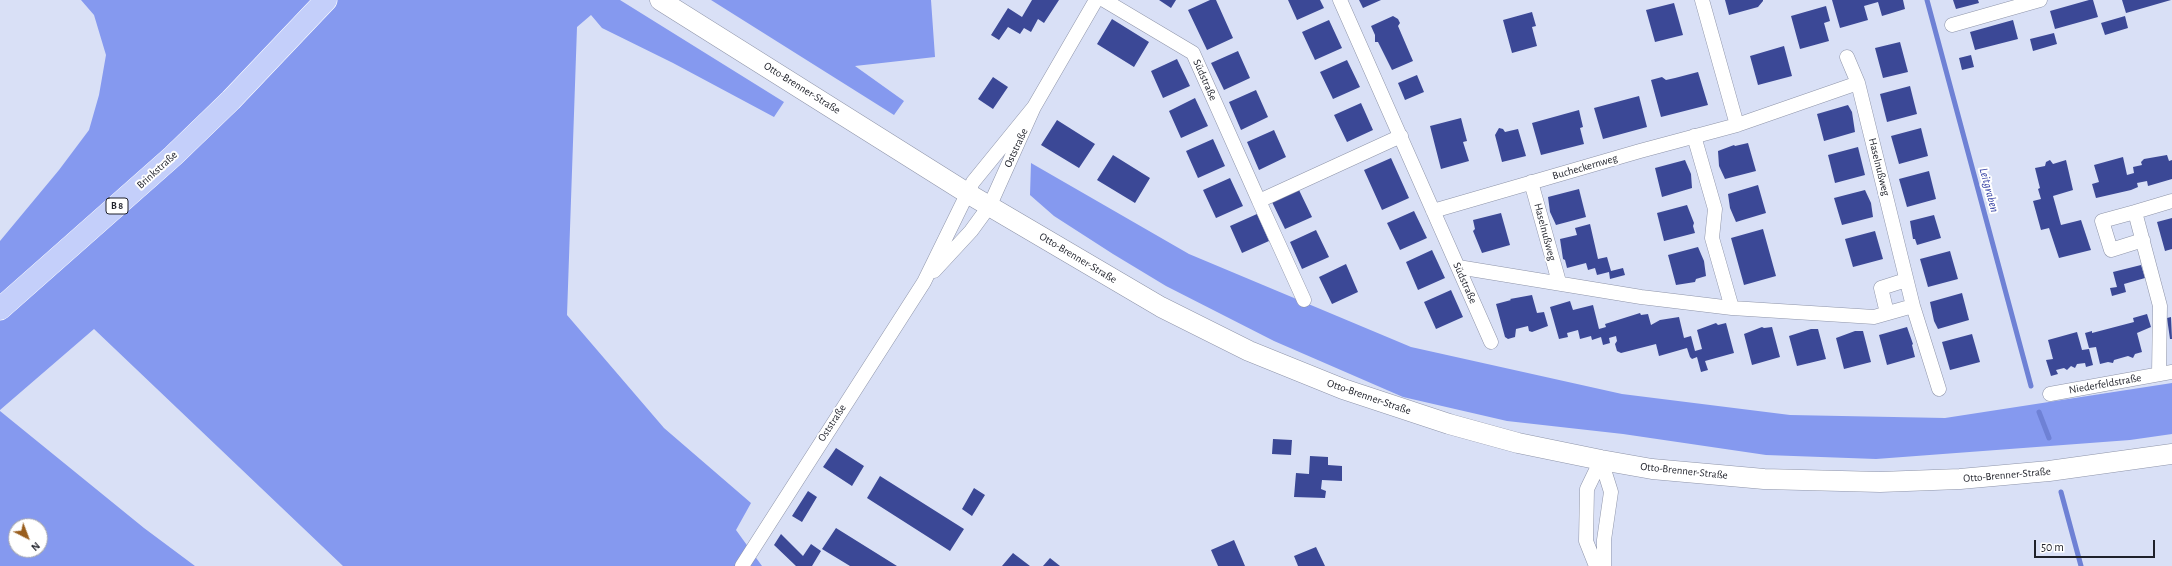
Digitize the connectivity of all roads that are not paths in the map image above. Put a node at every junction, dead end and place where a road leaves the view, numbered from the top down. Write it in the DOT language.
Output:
graph roads {
  1 [pos="317,0"];
  2 [pos="326,0"];
  3 [pos="660,0"];
  4 [pos="1096,0"];
  5 [pos="1104,0"];
  6 [pos="1340,0"];
  7 [pos="1702,0"];
  8 [pos="2040,0"];
  9 [pos="304,21"];
  10 [pos="1952,25"];
  11 [pos="1847,56"];
  12 [pos="1858,83"];
  13 [pos="1034,107"];
  14 [pos="1737,125"];
  15 [pos="1401,136"];
  16 [pos="1694,136"];
  17 [pos="1531,182"];
  18 [pos="967,193"];
  19 [pos="1259,201"];
  20 [pos="2172,201"];
  21 [pos="990,205"];
  22 [pos="1433,211"];
  23 [pos="2135,212"];
  24 [pos="2143,240"];
  25 [pos="1458,267"];
  26 [pos="1906,280"];
  27 [pos="924,282"];
  28 [pos="1559,282"];
  29 [pos="1304,300"];
  30 [pos="1913,306"];
  31 [pos="1732,308"];
  32 [pos="0,309"];
  33 [pos="1887,314"];
  34 [pos="1491,342"];
  35 [pos="2166,373"];
  36 [pos="1939,389"];
  37 [pos="2050,394"];
  38 [pos="2172,454"];
  39 [pos="1601,460"];
  40 [pos="742,566"];
  41 [pos="1596,566"];
  42 [pos="1604,566"];
  1 -- 9 [label="main road, Brinkstraße / B 8"];
  2 -- 9 [label="main road, Brinkstraße / B 8"];
  3 -- 18 [label="main road, Otto-Brenner-Straße"];
  4 -- 13 [label="street, Oststraße"];
  5 -- 19 [label="street, Südstraße"];
  6 -- 15 [label="street, Südstraße"];
  7 -- 14 [label="street"];
  8 -- 10 [label="street"];
  9 -- 32 [label="main road, Brinkstraße / B 8"];
  11 -- 12 [label="street, Haselnußweg"];
  12 -- 14 [label="street, Bucheckernweg"];
  12 -- 26 [label="street, Haselnußweg"];
  13 -- 18 [label="street, Oststraße"];
  13 -- 21 [label="street, Oststraße"];
  14 -- 16 [label="street, Bucheckernweg"];
  15 -- 19 [label="street"];
  15 -- 22 [label="street, Südstraße"];
  16 -- 17 [label="street, Bucheckernweg"];
  16 -- 31 [label="street"];
  17 -- 22 [label="street, Bucheckernweg"];
  17 -- 28 [label="street, Haselnußweg"];
  18 -- 21 [label="main road, Otto-Brenner-Straße"];
  18 -- 27 [label="street, Oststraße"];
  19 -- 29 [label="street, Südstraße"];
  20 -- 23 [label="street"];
  21 -- 27 [label="street, Oststraße"];
  21 -- 39 [label="main road, Otto-Brenner-Straße"];
  22 -- 25 [label="street, Südstraße"];
  23 -- 24 [label="street, Niederfeldstraße"];
  23 -- 24 [label="street"];
  24 -- 35 [label="street, Niederfeldstraße"];
  25 -- 28 [label="street"];
  25 -- 34 [label="street, Südstraße"];
  26 -- 30 [label="street, Haselnußweg"];
  26 -- 33 [label="street"];
  27 -- 40 [label="street, Oststraße"];
  28 -- 31 [label="street"];
  30 -- 33 [label="street"];
  30 -- 36 [label="street, Haselnußweg"];
  31 -- 33 [label="street"];
  35 -- 37 [label="street, Niederfeldstraße"];
  38 -- 39 [label="main road, Otto-Brenner-Straße"];
  39 -- 41 [label="street"];
  39 -- 42 [label="street"];
}
